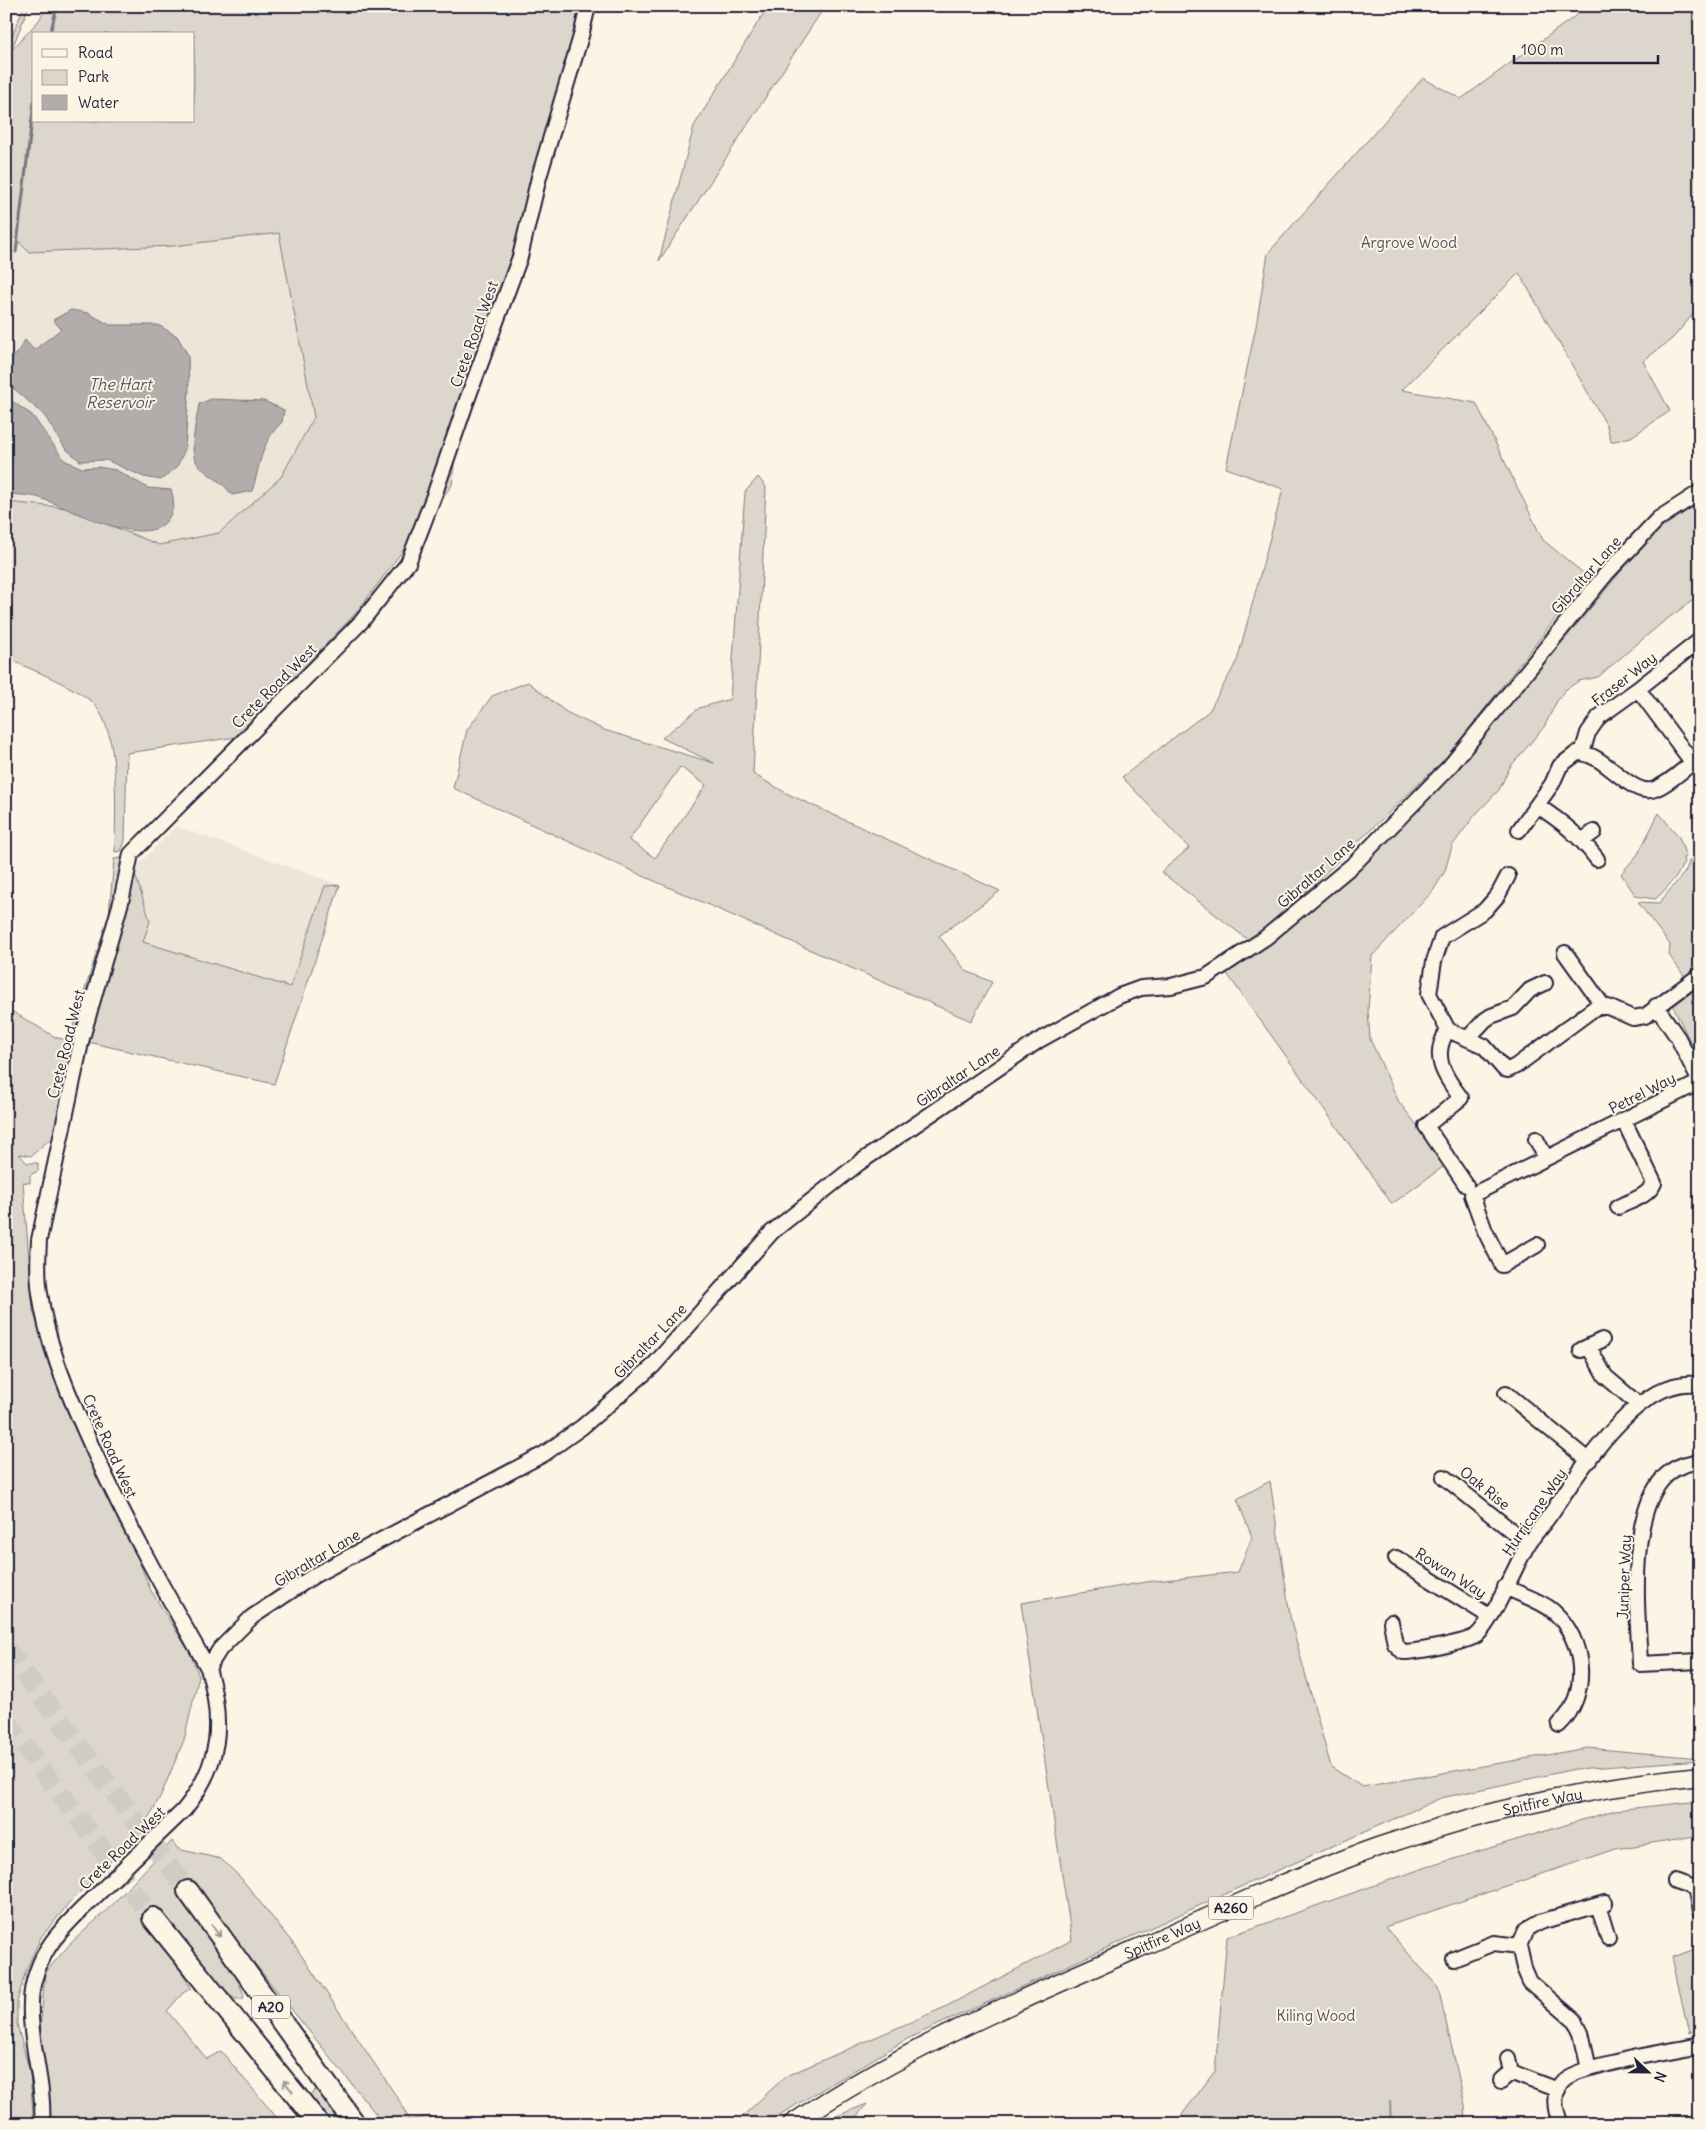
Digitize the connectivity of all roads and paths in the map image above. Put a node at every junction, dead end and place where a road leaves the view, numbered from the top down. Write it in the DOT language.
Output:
graph roads {
  1 [pos="588,6"];
  2 [pos="1700,492"];
  3 [pos="1700,640"];
  4 [pos="1638,689"];
  5 [pos="1582,753"];
  6 [pos="1696,760"];
  7 [pos="1538,806"];
  8 [pos="1519,830"];
  9 [pos="1597,859"];
  10 [pos="1508,876"];
  11 [pos="1565,953"];
  12 [pos="1700,975"];
  13 [pos="1545,983"];
  14 [pos="1603,1006"];
  15 [pos="1656,1006"];
  16 [pos="1448,1030"];
  17 [pos="1468,1038"];
  18 [pos="1700,1082"];
  19 [pos="1624,1121"];
  20 [pos="1536,1139"];
  21 [pos="1546,1158"];
  22 [pos="1466,1185"];
  23 [pos="1618,1207"];
  24 [pos="1537,1245"];
  25 [pos="1602,1340"];
  26 [pos="1700,1385"];
  27 [pos="1506,1393"];
  28 [pos="1638,1404"];
  29 [pos="1589,1461"];
  30 [pos="1700,1462"];
  31 [pos="1444,1477"];
  32 [pos="1528,1544"];
  33 [pos="1396,1558"];
  34 [pos="1505,1587"];
  35 [pos="1489,1616"];
  36 [pos="1391,1622"];
  37 [pos="1700,1661"];
  38 [pos="208,1668"];
  39 [pos="1559,1725"];
  40 [pos="1700,1776"];
  41 [pos="1675,1881"];
  42 [pos="1697,1886"];
  43 [pos="188,1891"];
  44 [pos="1700,1911"];
  45 [pos="154,1918"];
  46 [pos="1608,1938"];
  47 [pos="1519,1946"];
  48 [pos="1454,1959"];
  49 [pos="276,2015"];
  50 [pos="1700,2045"];
  51 [pos="1508,2058"];
  52 [pos="1589,2069"];
  53 [pos="1558,2090"];
  54 [pos="42,2124"];
  55 [pos="319,2124"];
  56 [pos="355,2124"];
  57 [pos="369,2124"];
  58 [pos="792,2124"];
  59 [pos="1561,2124"];
  1 -- 38 [label="street, Crete Road West"];
  2 -- 38 [label="street, Gibraltar Lane"];
  3 -- 4 [label="street, Fraser Way"];
  4 -- 5 [label="street, Fraser Way"];
  4 -- 6 [label="street"];
  5 -- 6 [label="street"];
  5 -- 7 [label="street"];
  7 -- 8 [label="street"];
  7 -- 9 [label="street"];
  10 -- 16 [label="street"];
  11 -- 14 [label="street"];
  12 -- 15 [label="street"];
  13 -- 17 [label="street"];
  14 -- 15 [label="street"];
  14 -- 17 [label="street"];
  15 -- 18 [label="street, Petrel Way"];
  16 -- 17 [label="street"];
  16 -- 22 [label="street"];
  18 -- 19 [label="street, Petrel Way"];
  19 -- 21 [label="street, Petrel Way"];
  19 -- 23 [label="street"];
  20 -- 21 [label="street"];
  21 -- 24 [label="street, Petrel Way"];
  25 -- 28 [label="street"];
  26 -- 28 [label="street, Hurricane Way"];
  27 -- 29 [label="street"];
  28 -- 29 [label="street, Hurricane Way"];
  29 -- 32 [label="street, Hurricane Way"];
  30 -- 37 [label="street, Juniper Way"];
  31 -- 32 [label="street, Oak Rise"];
  32 -- 34 [label="street, Hurricane Way"];
  33 -- 35 [label="street, Rowan Way"];
  34 -- 35 [label="street, Hurricane Way"];
  34 -- 39 [label="street"];
  35 -- 36 [label="street, Hurricane Way"];
  38 -- 54 [label="street, Crete Road West"];
  40 -- 58 [label="main road, Spitfire Way / A260"];
  41 -- 42 [label="street"];
  42 -- 44 [label="street"];
  43 -- 49 [label="highway, A20, one-way"];
  55 -- 45 [label="highway, A20, one-way"];
  46 -- 47 [label="street"];
  47 -- 48 [label="street"];
  47 -- 52 [label="street"];
  49 -- 56 [label="highway, A20"];
  49 -- 57 [label="highway"];
  50 -- 52 [label="street"];
  51 -- 53 [label="street"];
  52 -- 53 [label="street"];
  53 -- 59 [label="street"];
}
